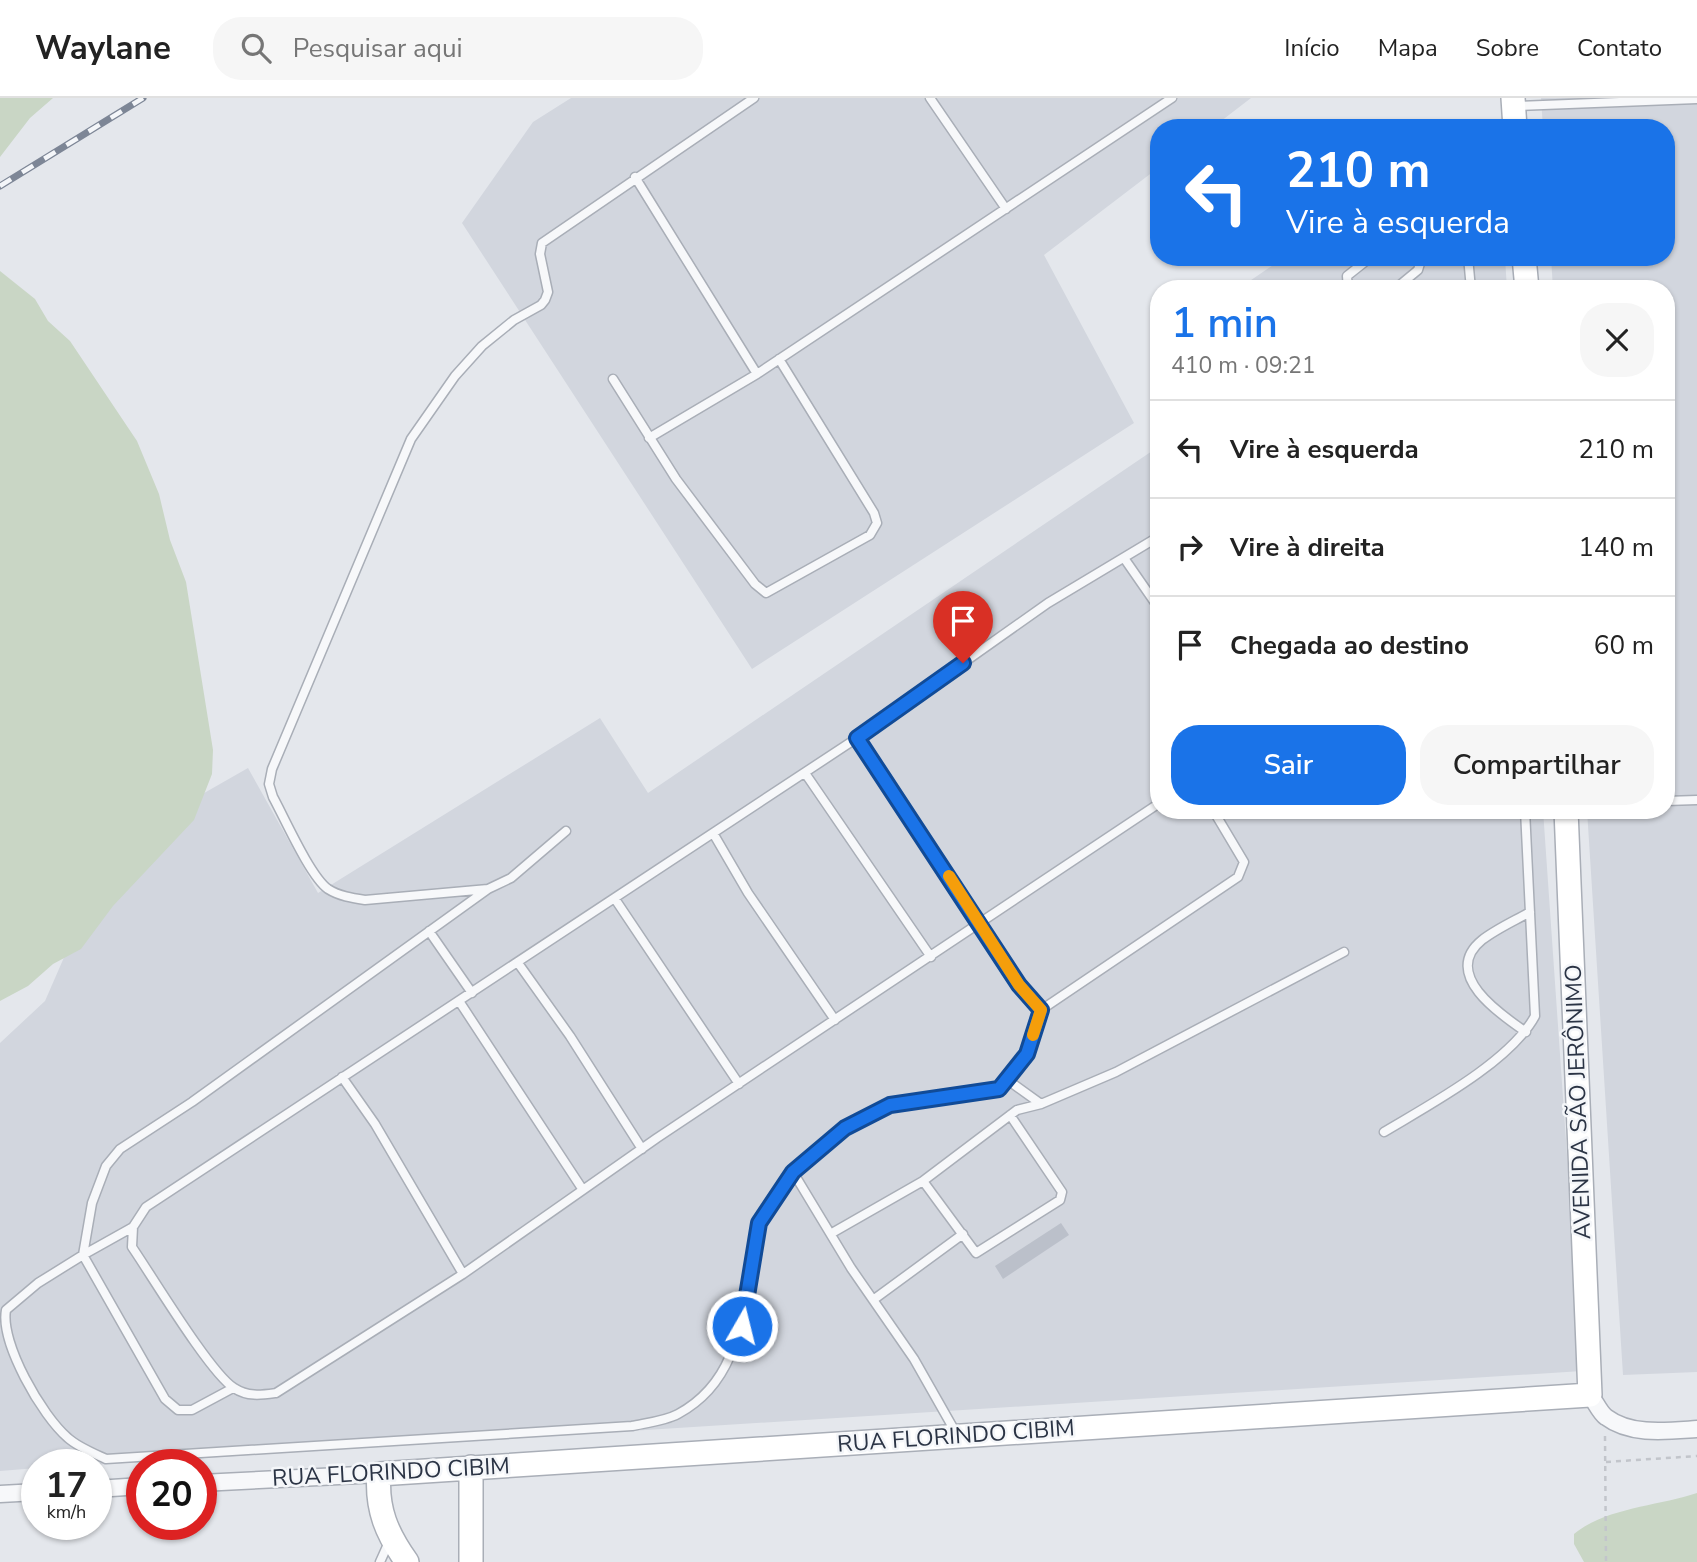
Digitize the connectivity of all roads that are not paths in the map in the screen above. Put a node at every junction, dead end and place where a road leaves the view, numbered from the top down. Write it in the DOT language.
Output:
graph roads {
  1 [pos="754,98"];
  2 [pos="930,98"];
  3 [pos="1172,98"];
  4 [pos="1697,99"];
  5 [pos="1514,111"];
  6 [pos="635,177"];
  7 [pos="1006,209"];
  8 [pos="1360,266"];
  9 [pos="1419,266"];
  10 [pos="1347,280"];
  11 [pos="1406,280"];
  12 [pos="779,359"];
  13 [pos="757,374"];
  14 [pos="613,379"];
  15 [pos="649,438"];
  16 [pos="1150,542"];
  17 [pos="1124,558"];
  18 [pos="1150,595"];
  19 [pos="857,738"];
  20 [pos="805,773"];
  21 [pos="1697,800"];
  22 [pos="1675,801"];
  23 [pos="1150,809"];
  24 [pos="1218,819"];
  25 [pos="1525,819"];
  26 [pos="1566,819"];
  27 [pos="566,831"];
  28 [pos="713,834"];
  29 [pos="488,888"];
  30 [pos="614,899"];
  31 [pos="1530,912"];
  32 [pos="981,923"];
  33 [pos="429,931"];
  34 [pos="1344,952"];
  35 [pos="931,957"];
  36 [pos="518,963"];
  37 [pos="472,993"];
  38 [pos="459,1001"];
  39 [pos="1041,1010"];
  40 [pos="835,1020"];
  41 [pos="1527,1032"];
  42 [pos="342,1077"];
  43 [pos="1009,1081"];
  44 [pos="740,1084"];
  45 [pos="1041,1104"];
  46 [pos="1010,1115"];
  47 [pos="1384,1132"];
  48 [pos="642,1149"];
  49 [pos="793,1172"];
  50 [pos="923,1181"];
  51 [pos="583,1190"];
  52 [pos="132,1227"];
  53 [pos="832,1233"];
  54 [pos="963,1234"];
  55 [pos="83,1255"];
  56 [pos="463,1274"];
  57 [pos="873,1300"];
  58 [pos="233,1388"];
  59 [pos="1590,1395"];
  60 [pos="1697,1429"];
  61 [pos="957,1436"];
  62 [pos="471,1467"];
  63 [pos="379,1474"];
  64 [pos="217,1482"];
  65 [pos="21,1493"];
  66 [pos="0,1494"];
  67 [pos="391,1539"];
  68 [pos="469,1558"];
  69 [pos="380,1562"];
  70 [pos="407,1562"];
  1 -- 6 [label="lane"];
  2 -- 7 [label="lane"];
  3 -- 7 [label="lane"];
  4 -- 5 [label="lane"];
  6 -- 13 [label="lane"];
  6 -- 29 [label="lane"];
  7 -- 12 [label="lane"];
  8 -- 10 [label="lane"];
  9 -- 11 [label="lane"];
  12 -- 13 [label="lane"];
  12 -- 15 [label="lane"];
  13 -- 15 [label="lane"];
  14 -- 15 [label="lane"];
  16 -- 17 [label="lane"];
  17 -- 18 [label="lane"];
  17 -- 19 [label="lane"];
  19 -- 20 [label="lane"];
  19 -- 32 [label="lane"];
  20 -- 28 [label="lane"];
  20 -- 35 [label="lane"];
  21 -- 22 [label="lane"];
  23 -- 32 [label="lane"];
  24 -- 39 [label="lane"];
  25 -- 31 [label="lane"];
  26 -- 59 [label="street, AVENIDA SÃO JERÔNIMO"];
  27 -- 29 [label="lane"];
  28 -- 30 [label="lane"];
  28 -- 40 [label="lane"];
  29 -- 33 [label="lane"];
  30 -- 36 [label="lane"];
  30 -- 44 [label="lane"];
  31 -- 41 [label="lane"];
  31 -- 41 [label="lane"];
  32 -- 35 [label="lane"];
  32 -- 39 [label="lane"];
  33 -- 37 [label="lane"];
  33 -- 55 [label="lane"];
  34 -- 45 [label="lane"];
  35 -- 40 [label="lane"];
  36 -- 37 [label="lane"];
  36 -- 48 [label="lane"];
  37 -- 38 [label="lane"];
  38 -- 42 [label="lane"];
  38 -- 51 [label="lane"];
  39 -- 43 [label="lane"];
  40 -- 44 [label="lane"];
  41 -- 47 [label="lane"];
  42 -- 52 [label="lane"];
  42 -- 56 [label="lane"];
  43 -- 45 [label="lane"];
  43 -- 49 [label="lane"];
  44 -- 48 [label="lane"];
  45 -- 46 [label="lane"];
  46 -- 50 [label="lane"];
  46 -- 54 [label="lane"];
  48 -- 51 [label="lane"];
  49 -- 53 [label="lane"];
  49 -- 55 [label="lane"];
  50 -- 53 [label="lane"];
  50 -- 54 [label="lane"];
  51 -- 56 [label="lane"];
  52 -- 55 [label="lane"];
  52 -- 58 [label="lane"];
  53 -- 57 [label="lane"];
  54 -- 57 [label="lane"];
  55 -- 58 [label="lane"];
  56 -- 58 [label="lane"];
  57 -- 61 [label="lane"];
  59 -- 60 [label="street"];
  59 -- 61 [label="street, RUA FLORINDO CIBIM"];
  61 -- 62 [label="street, RUA FLORINDO CIBIM"];
  62 -- 63 [label="street, RUA FLORINDO CIBIM"];
  62 -- 68 [label="street"];
  63 -- 64 [label="street, RUA FLORINDO CIBIM"];
  63 -- 67 [label="street"];
  65 -- 66 [label="street"];
  67 -- 69 [label="lane"];
  67 -- 70 [label="street"];
}
